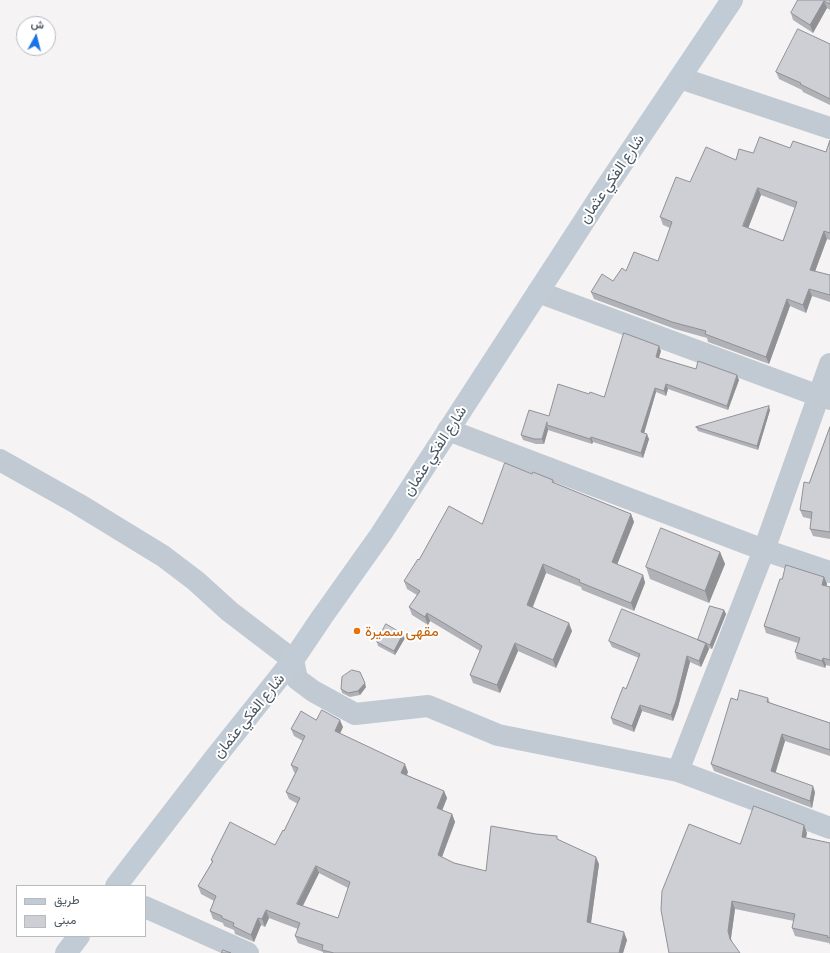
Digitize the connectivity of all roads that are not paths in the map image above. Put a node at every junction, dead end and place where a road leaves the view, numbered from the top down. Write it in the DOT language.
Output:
graph roads {
  1 [pos="732,0"];
  2 [pos="680,78"];
  3 [pos="830,128"];
  4 [pos="538,292"];
  5 [pos="830,364"];
  6 [pos="824,398"];
  7 [pos="448,430"];
  8 [pos="0,460"];
  9 [pos="764,550"];
  10 [pos="830,572"];
  11 [pos="293,660"];
  12 [pos="678,771"];
  13 [pos="830,828"];
  14 [pos="117,885"];
  15 [pos="146,907"];
  16 [pos="78,937"];
  17 [pos="66,953"];
  18 [pos="248,953"];
  1 -- 2 [label="street, شارع الفكي عثمان"];
  2 -- 3 [label="street"];
  2 -- 4 [label="street, شارع الفكي عثمان"];
  4 -- 6 [label="street"];
  4 -- 7 [label="street, شارع الفكي عثمان"];
  5 -- 6 [label="street"];
  6 -- 9 [label="street"];
  7 -- 9 [label="street"];
  7 -- 11 [label="street, شارع الفكي عثمان"];
  8 -- 11 [label="street"];
  9 -- 10 [label="street"];
  9 -- 12 [label="street"];
  11 -- 12 [label="street"];
  11 -- 14 [label="street, شارع الفكي عثمان"];
  12 -- 13 [label="street"];
  15 -- 18 [label="street"];
  16 -- 17 [label="street"];
}
